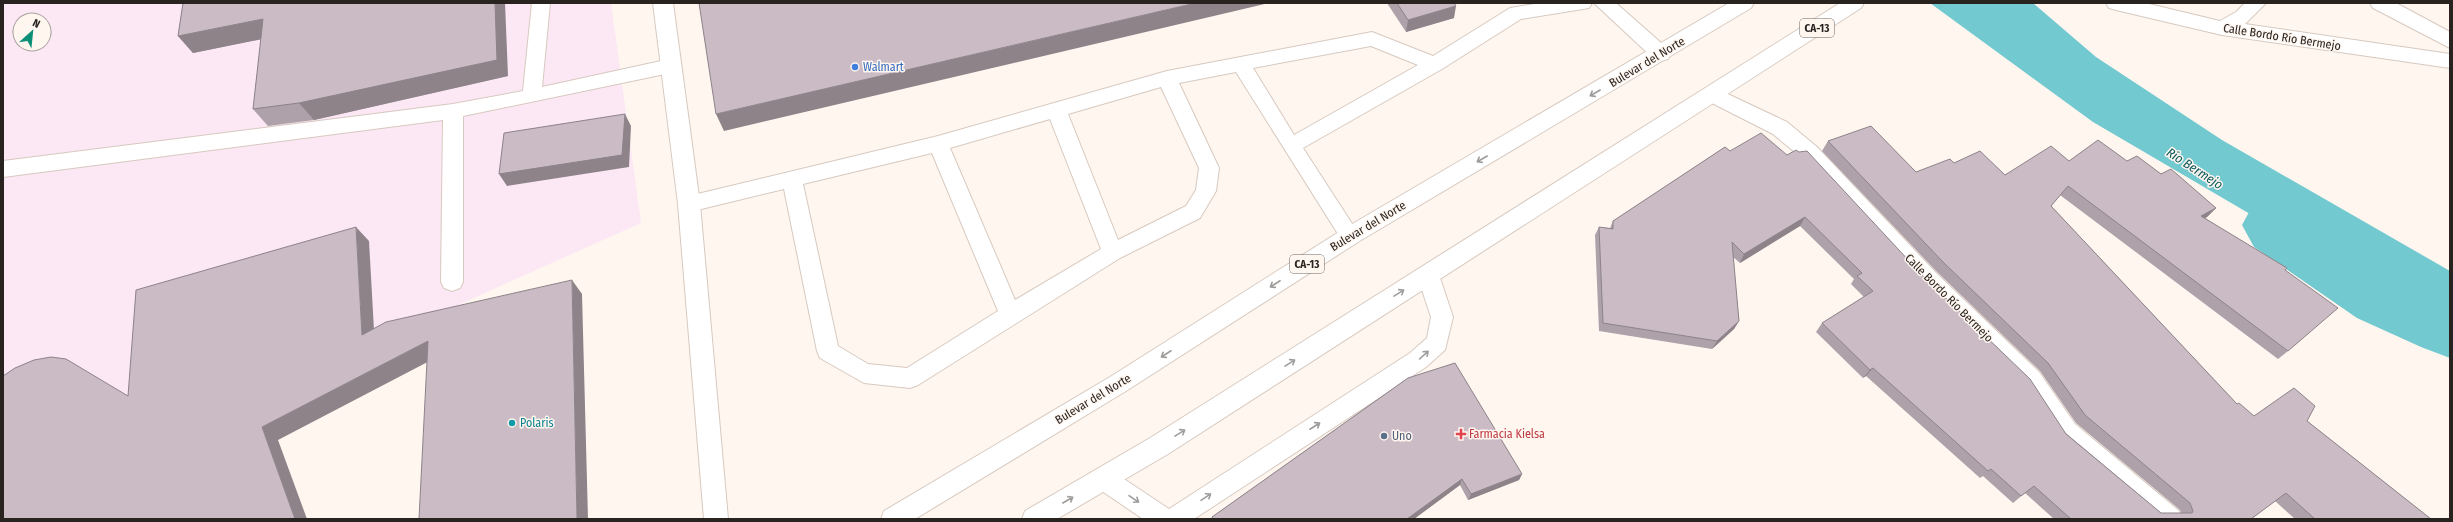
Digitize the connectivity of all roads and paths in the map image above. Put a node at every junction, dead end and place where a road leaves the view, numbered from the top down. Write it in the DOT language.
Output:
graph roads {
  1 [pos="541,3"];
  2 [pos="663,3"];
  3 [pos="1583,3"];
  4 [pos="1604,3"];
  5 [pos="1744,3"];
  6 [pos="1854,3"];
  7 [pos="2116,3"];
  8 [pos="2256,3"];
  9 [pos="2380,3"];
  10 [pos="1512,8"];
  11 [pos="2222,28"];
  12 [pos="2450,42"];
  13 [pos="1661,54"];
  14 [pos="2450,61"];
  15 [pos="1241,64"];
  16 [pos="1435,64"];
  17 [pos="670,66"];
  18 [pos="1167,78"];
  19 [pos="1713,95"];
  20 [pos="532,96"];
  21 [pos="453,111"];
  22 [pos="1057,111"];
  23 [pos="938,144"];
  24 [pos="1291,146"];
  25 [pos="3,169"];
  26 [pos="792,179"];
  27 [pos="689,204"];
  28 [pos="1350,236"];
  29 [pos="1114,252"];
  30 [pos="1428,275"];
  31 [pos="452,282"];
  32 [pos="1010,314"];
  33 [pos="1104,479"];
  34 [pos="716,519"];
  35 [pos="893,519"];
  36 [pos="1034,519"];
  37 [pos="1164,519"];
  38 [pos="1174,519"];
  39 [pos="2170,519"];
  1 -- 20 [label="lane"];
  2 -- 17 [label="main road"];
  3 -- 10 [label="lane"];
  4 -- 13 [label="main road"];
  5 -- 13 [label="main road, Bulevar del Norte / CA-13"];
  6 -- 19 [label="main road, CA-13"];
  7 -- 11 [label="main road, Calle Bordo Río Bermejo"];
  8 -- 11 [label="main road"];
  9 -- 12 [label="main road"];
  10 -- 16 [label="lane"];
  11 -- 14 [label="main road, Calle Bordo Río Bermejo"];
  13 -- 28 [label="main road, Bulevar del Norte / CA-13, one-way"];
  15 -- 16 [label="lane"];
  15 -- 18 [label="lane"];
  15 -- 24 [label="lane"];
  16 -- 24 [label="lane"];
  17 -- 20 [label="lane"];
  17 -- 27 [label="main road"];
  18 -- 22 [label="lane"];
  18 -- 29 [label="lane"];
  19 -- 30 [label="main road, CA-13"];
  19 -- 39 [label="main road, Calle Bordo Río Bermejo"];
  20 -- 21 [label="lane"];
  21 -- 25 [label="lane"];
  21 -- 31 [label="lane"];
  22 -- 23 [label="lane"];
  22 -- 29 [label="lane"];
  23 -- 26 [label="lane"];
  23 -- 32 [label="lane"];
  24 -- 28 [label="lane"];
  26 -- 27 [label="lane"];
  26 -- 32 [label="lane"];
  27 -- 34 [label="main road"];
  28 -- 35 [label="main road, Bulevar del Norte / CA-13, one-way"];
  29 -- 32 [label="lane"];
  33 -- 30 [label="main road, CA-13, one-way"];
  38 -- 30 [label="lane, one-way"];
  36 -- 33 [label="main road, CA-13, one-way"];
  33 -- 37 [label="lane, one-way"];
}
